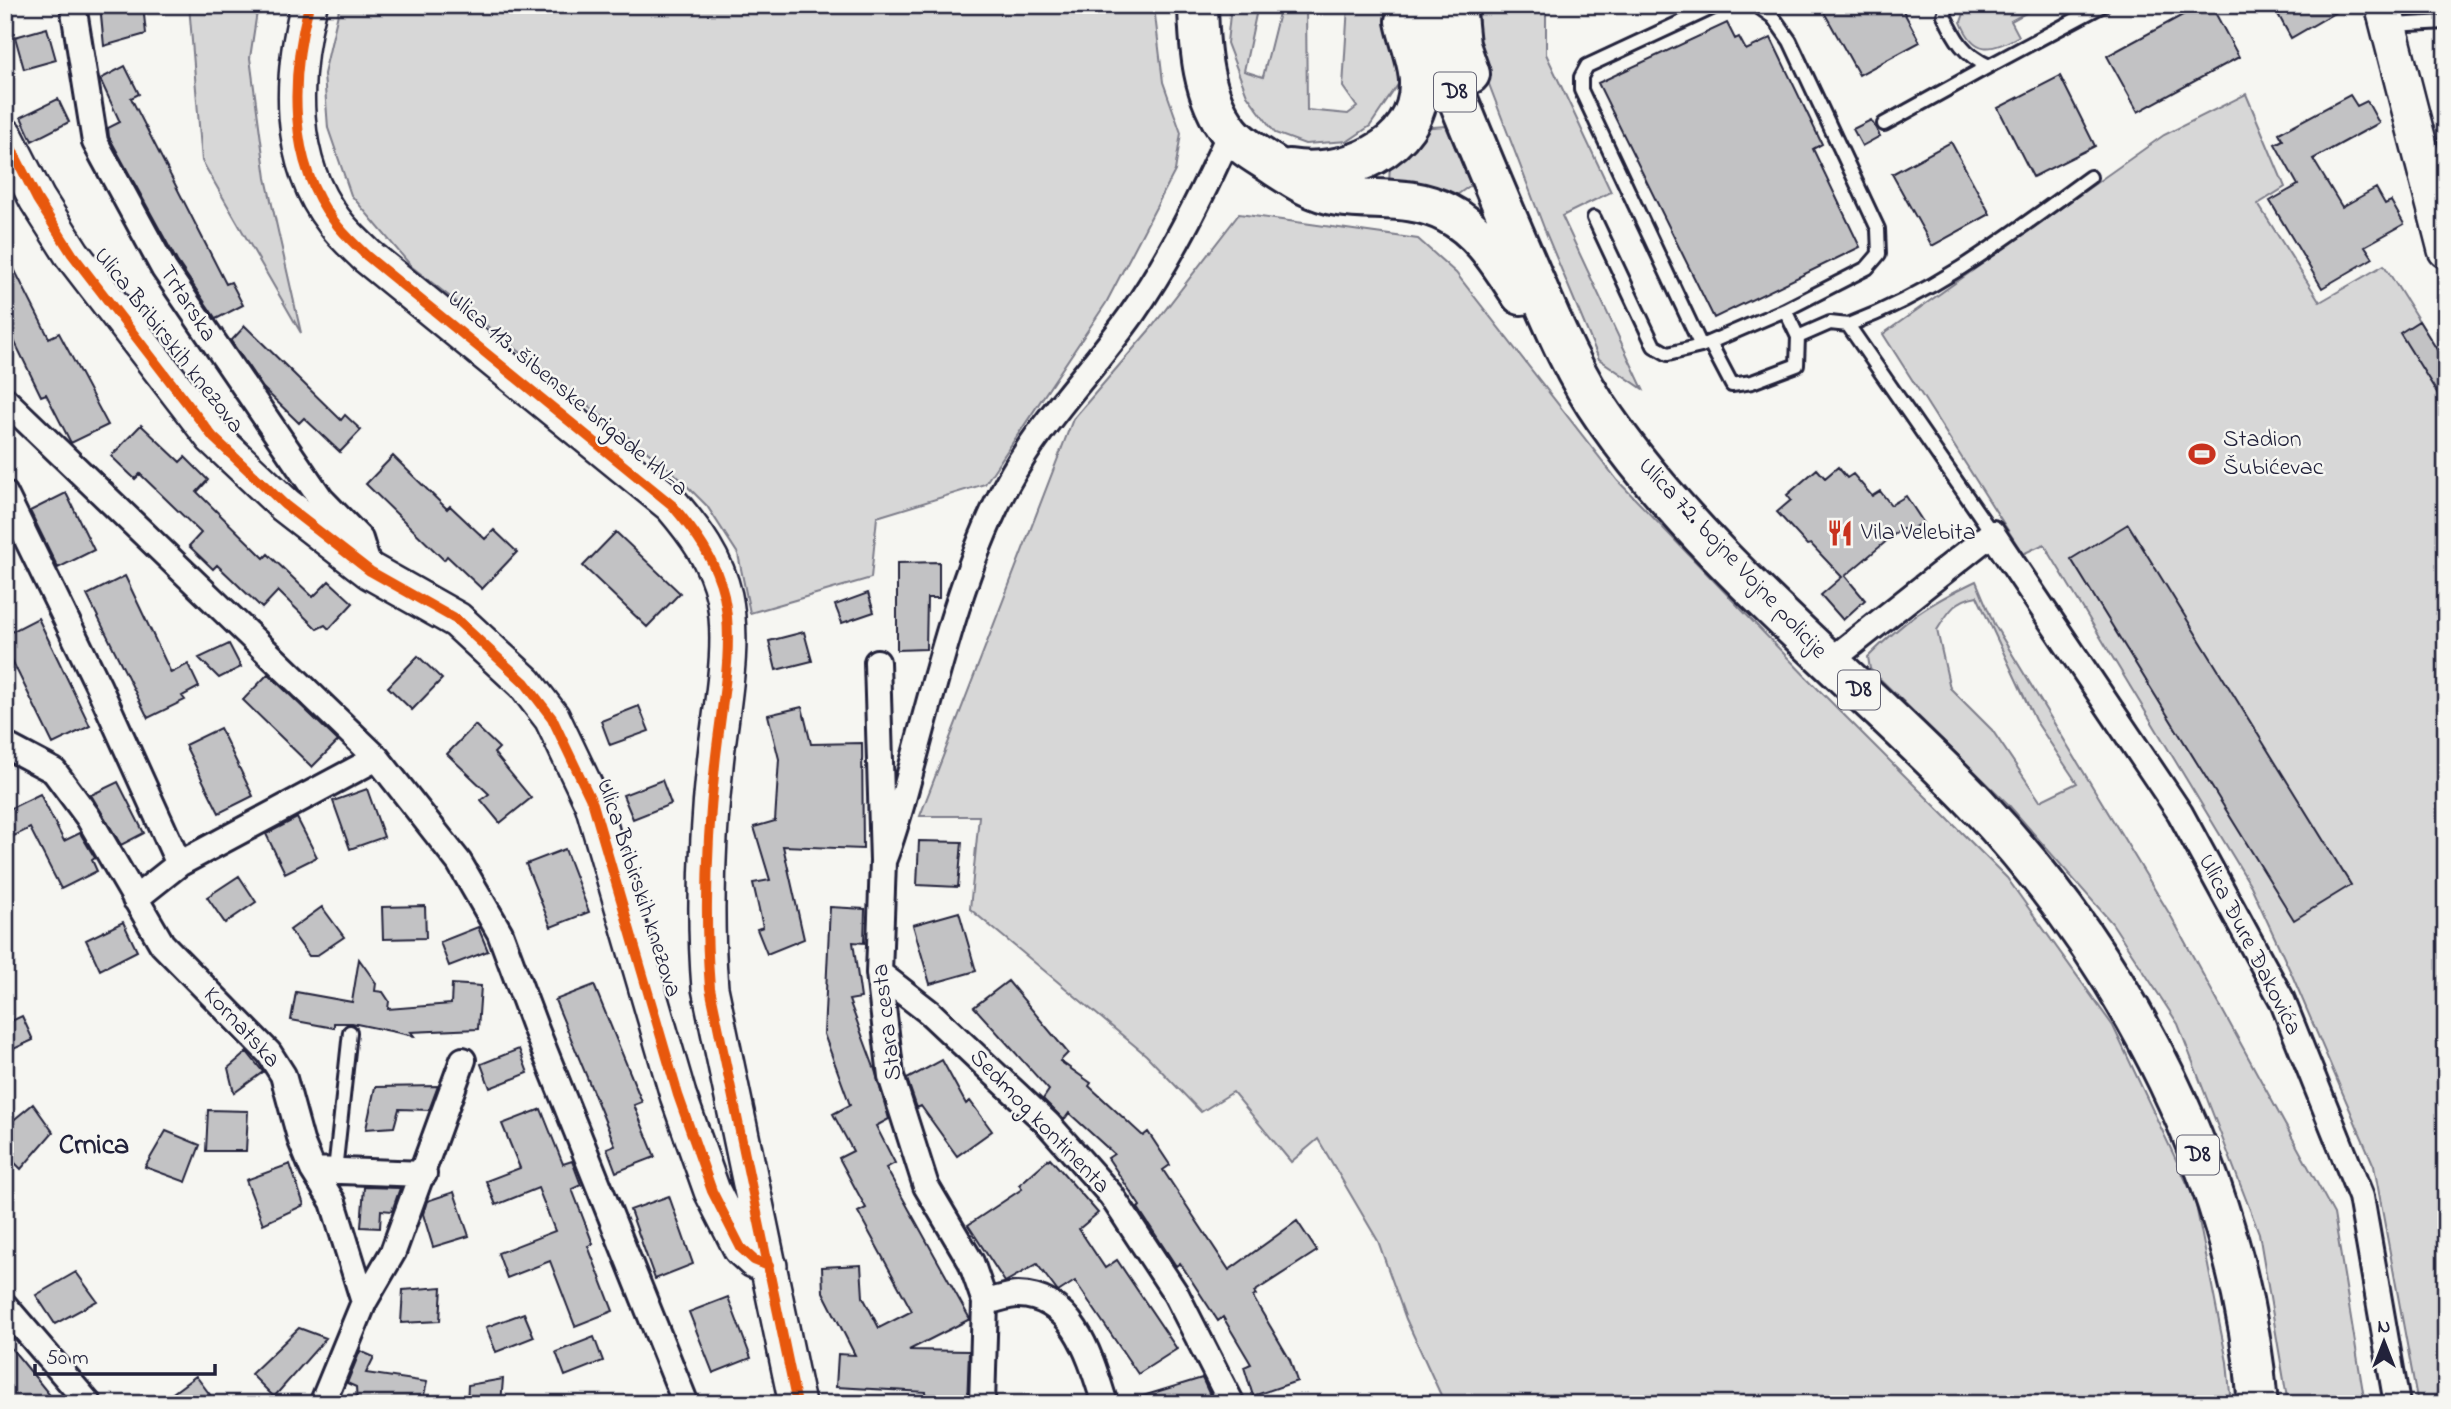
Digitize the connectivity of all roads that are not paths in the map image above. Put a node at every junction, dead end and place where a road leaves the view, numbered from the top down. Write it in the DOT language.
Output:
graph roads {
  1 [pos="73,5"];
  2 [pos="309,5"];
  3 [pos="1198,5"];
  4 [pos="1405,5"];
  5 [pos="1420,5"];
  6 [pos="1456,5"];
  7 [pos="1718,5"];
  8 [pos="1756,5"];
  9 [pos="1948,5"];
  10 [pos="2103,5"];
  11 [pos="2386,15"];
  12 [pos="2446,22"];
  13 [pos="1989,66"];
  14 [pos="1884,124"];
  15 [pos="1230,133"];
  16 [pos="5,136"];
  17 [pos="1277,167"];
  18 [pos="2090,177"];
  19 [pos="1490,178"];
  20 [pos="1594,218"];
  21 [pos="2446,250"];
  22 [pos="1785,310"];
  23 [pos="1550,315"];
  24 [pos="1848,324"];
  25 [pos="1798,337"];
  26 [pos="1706,345"];
  27 [pos="5,400"];
  28 [pos="5,494"];
  29 [pos="1992,533"];
  30 [pos="370,570"];
  31 [pos="877,662"];
  32 [pos="1829,662"];
  33 [pos="5,745"];
  34 [pos="377,758"];
  35 [pos="883,861"];
  36 [pos="179,864"];
  37 [pos="135,899"];
  38 [pos="879,973"];
  39 [pos="350,1032"];
  40 [pos="463,1060"];
  41 [pos="324,1171"];
  42 [pos="424,1174"];
  43 [pos="769,1266"];
  44 [pos="364,1302"];
  45 [pos="985,1302"];
  46 [pos="5,1306"];
  47 [pos="89,1404"];
  48 [pos="322,1404"];
  49 [pos="686,1404"];
  50 [pos="797,1404"];
  51 [pos="982,1404"];
  52 [pos="1105,1404"];
  53 [pos="1232,1404"];
  54 [pos="2258,1404"];
  55 [pos="2397,1404"];
  1 -- 30 [label="street, Trtarska"];
  2 -- 43 [label="street, Ulica 113. šibenske brigade HV-a"];
  3 -- 15 [label="main road"];
  4 -- 17 [label="main road"];
  5 -- 19 [label="main road, Ulica 72. bojne Vojne policije / D8"];
  6 -- 19 [label="main road"];
  7 -- 26 [label="lane"];
  8 -- 22 [label="lane"];
  9 -- 13 [label="lane"];
  10 -- 13 [label="lane"];
  11 -- 12 [label="lane"];
  11 -- 21 [label="street"];
  13 -- 14 [label="lane"];
  15 -- 17 [label="main road"];
  15 -- 35 [label="street"];
  16 -- 30 [label="street, Ulica Bribirskih knezova"];
  17 -- 23 [label="main road"];
  18 -- 24 [label="lane"];
  19 -- 23 [label="main road, Ulica 72. bojne Vojne policije / D8"];
  20 -- 26 [label="lane"];
  22 -- 25 [label="lane"];
  22 -- 26 [label="lane"];
  23 -- 32 [label="main road, Ulica 72. bojne Vojne policije / D8"];
  24 -- 25 [label="lane"];
  24 -- 29 [label="lane"];
  25 -- 26 [label="lane"];
  27 -- 34 [label="street"];
  28 -- 36 [label="street"];
  29 -- 32 [label="street"];
  29 -- 55 [label="street, Ulica Đure Đakovića"];
  30 -- 43 [label="street, Ulica Bribirskih knezova"];
  31 -- 35 [label="street, Stara cesta"];
  32 -- 54 [label="main road, Ulica 72. bojne Vojne policije / D8"];
  33 -- 37 [label="street, Kornatska"];
  34 -- 36 [label="street"];
  34 -- 49 [label="street"];
  35 -- 38 [label="street, Stara cesta"];
  36 -- 37 [label="street"];
  37 -- 41 [label="street, Kornatska"];
  38 -- 45 [label="street, Stara cesta"];
  38 -- 53 [label="street, Sedmog kontinenta"];
  39 -- 41 [label="lane"];
  40 -- 42 [label="street"];
  41 -- 42 [label="street"];
  41 -- 44 [label="street, Kornatska"];
  42 -- 44 [label="street"];
  43 -- 50 [label="street, Ulica 113. šibenske brigade HV-a"];
  44 -- 48 [label="street"];
  45 -- 51 [label="street, Stara cesta"];
  45 -- 52 [label="street"];
  46 -- 47 [label="street"];
}
